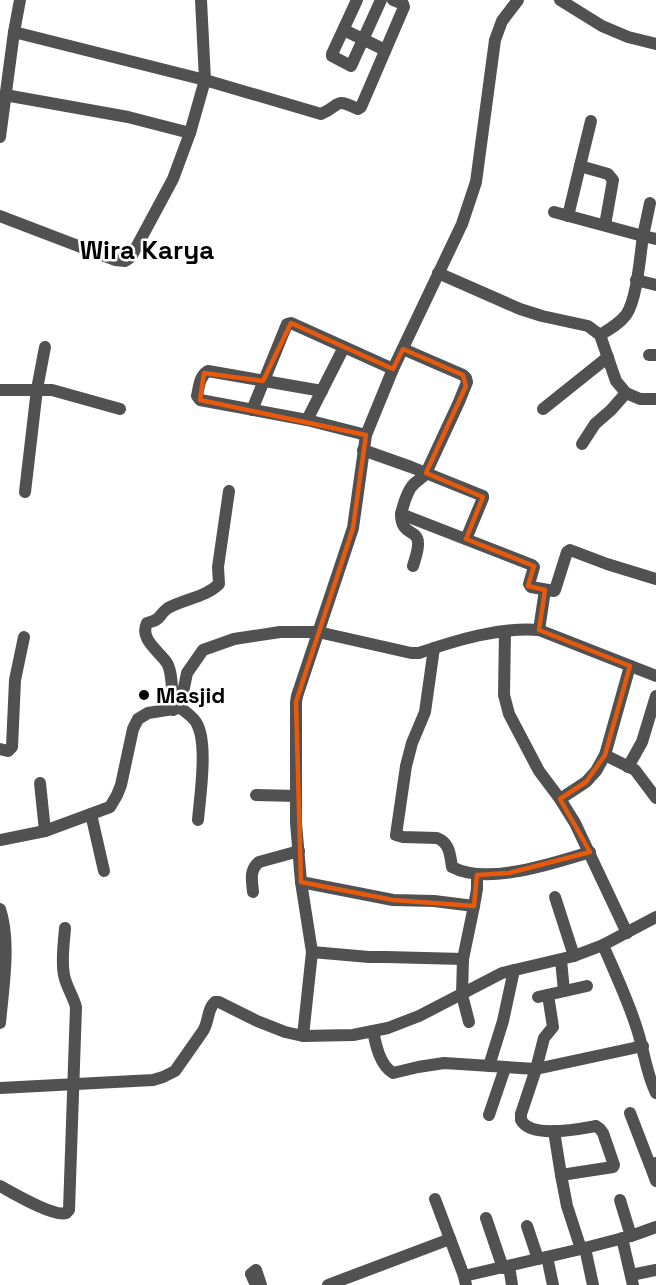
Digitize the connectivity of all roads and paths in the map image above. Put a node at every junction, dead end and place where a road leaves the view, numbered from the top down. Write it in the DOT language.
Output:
graph roads {
  1 [pos="20,0"];
  2 [pos="201,0"];
  3 [pos="357,0"];
  4 [pos="381,0"];
  5 [pos="393,0"];
  6 [pos="518,0"];
  7 [pos="560,0"];
  8 [pos="344,30"];
  9 [pos="14,32"];
  10 [pos="364,40"];
  11 [pos="656,44"];
  12 [pos="384,50"];
  13 [pos="206,80"];
  14 [pos="5,95"];
  15 [pos="2,111"];
  16 [pos="591,121"];
  17 [pos="190,133"];
  18 [pos="0,137"];
  19 [pos="580,166"];
  20 [pos="650,203"];
  21 [pos="554,212"];
  22 [pos="0,216"];
  23 [pos="568,216"];
  24 [pos="605,225"];
  25 [pos="650,238"];
  26 [pos="438,273"];
  27 [pos="636,280"];
  28 [pos="656,285"];
  29 [pos="600,335"];
  30 [pos="45,347"];
  31 [pos="344,347"];
  32 [pos="403,349"];
  33 [pos="608,357"];
  34 [pos="393,369"];
  35 [pos="263,381"];
  36 [pos="36,389"];
  37 [pos="0,390"];
  38 [pos="322,391"];
  39 [pos="626,393"];
  40 [pos="656,399"];
  41 [pos="120,409"];
  42 [pos="543,409"];
  43 [pos="252,410"];
  44 [pos="307,420"];
  45 [pos="366,435"];
  46 [pos="582,444"];
  47 [pos="363,450"];
  48 [pos="426,473"];
  49 [pos="229,490"];
  50 [pos="25,492"];
  51 [pos="401,514"];
  52 [pos="465,539"];
  53 [pos="413,566"];
  54 [pos="656,579"];
  55 [pos="545,590"];
  56 [pos="539,630"];
  57 [pos="505,631"];
  58 [pos="318,632"];
  59 [pos="24,637"];
  60 [pos="434,648"];
  61 [pos="630,666"];
  62 [pos="656,676"];
  63 [pos="656,696"];
  64 [pos="174,709"];
  65 [pos="0,749"];
  66 [pos="605,755"];
  67 [pos="628,767"];
  68 [pos="40,783"];
  69 [pos="256,795"];
  70 [pos="296,796"];
  71 [pos="560,798"];
  72 [pos="656,798"];
  73 [pos="91,814"];
  74 [pos="198,820"];
  75 [pos="45,831"];
  76 [pos="0,840"];
  77 [pos="299,851"];
  78 [pos="590,852"];
  79 [pos="104,871"];
  80 [pos="477,875"];
  81 [pos="301,882"];
  82 [pos="253,892"];
  83 [pos="555,897"];
  84 [pos="474,906"];
  85 [pos="0,909"];
  86 [pos="656,917"];
  87 [pos="65,927"];
  88 [pos="627,933"];
  89 [pos="2,943"];
  90 [pos="603,945"];
  91 [pos="312,952"];
  92 [pos="574,956"];
  93 [pos="462,959"];
  94 [pos="561,960"];
  95 [pos="514,970"];
  96 [pos="587,986"];
  97 [pos="564,991"];
  98 [pos="462,995"];
  99 [pos="469,1022"];
  100 [pos="0,1023"];
  101 [pos="373,1031"];
  102 [pos="303,1036"];
  103 [pos="643,1046"];
  104 [pos="489,1066"];
  105 [pos="505,1068"];
  106 [pos="536,1069"];
  107 [pos="72,1084"];
  108 [pos="0,1088"];
  109 [pos="656,1093"];
  110 [pos="630,1113"];
  111 [pos="489,1116"];
  112 [pos="554,1131"];
  113 [pos="653,1164"];
  114 [pos="561,1176"];
  115 [pos="656,1181"];
  116 [pos="0,1186"];
  117 [pos="435,1199"];
  118 [pos="620,1200"];
  119 [pos="486,1218"];
  120 [pos="527,1226"];
  121 [pos="656,1227"];
  122 [pos="627,1237"];
  123 [pos="450,1239"];
  124 [pos="583,1248"];
  125 [pos="542,1258"];
  126 [pos="506,1267"];
  127 [pos="656,1270"];
  128 [pos="632,1280"];
  129 [pos="465,1281"];
  130 [pos="256,1285"];
  131 [pos="261,1285"];
  132 [pos="328,1285"];
  133 [pos="512,1285"];
  134 [pos="553,1285"];
  135 [pos="593,1285"];
  1 -- 9 [label="street"];
  2 -- 13 [label="street"];
  3 -- 8 [label="street"];
  4 -- 10 [label="street"];
  5 -- 12 [label="street"];
  6 -- 26 [label="street"];
  7 -- 11 [label="street"];
  8 -- 10 [label="street"];
  8 -- 10 [label="street"];
  9 -- 13 [label="street"];
  9 -- 14 [label="street"];
  10 -- 12 [label="street"];
  12 -- 13 [label="street"];
  13 -- 17 [label="street"];
  14 -- 15 [label="street"];
  14 -- 17 [label="street"];
  15 -- 18 [label="street"];
  16 -- 19 [label="street"];
  17 -- 22 [label="street"];
  19 -- 23 [label="street"];
  19 -- 24 [label="street"];
  20 -- 25 [label="street"];
  21 -- 23 [label="street"];
  23 -- 24 [label="street"];
  24 -- 25 [label="street"];
  25 -- 27 [label="street"];
  26 -- 29 [label="street"];
  26 -- 32 [label="street"];
  27 -- 28 [label="street"];
  27 -- 29 [label="street"];
  29 -- 33 [label="street"];
  30 -- 36 [label="street"];
  31 -- 34 [label="street"];
  31 -- 35 [label="street"];
  31 -- 38 [label="street"];
  32 -- 34 [label="street"];
  32 -- 48 [label="street"];
  33 -- 39 [label="street"];
  33 -- 42 [label="street"];
  34 -- 45 [label="street"];
  35 -- 38 [label="street"];
  35 -- 43 [label="street"];
  35 -- 43 [label="street"];
  36 -- 37 [label="street"];
  36 -- 41 [label="street"];
  36 -- 50 [label="street"];
  38 -- 44 [label="street"];
  39 -- 40 [label="street"];
  39 -- 46 [label="street"];
  43 -- 44 [label="street"];
  44 -- 45 [label="street"];
  45 -- 47 [label="street"];
  47 -- 48 [label="street"];
  47 -- 58 [label="street"];
  48 -- 51 [label="street"];
  48 -- 52 [label="street"];
  49 -- 64 [label="street"];
  51 -- 52 [label="street"];
  51 -- 53 [label="street"];
  52 -- 55 [label="street"];
  54 -- 55 [label="street"];
  55 -- 56 [label="street"];
  56 -- 57 [label="street"];
  56 -- 61 [label="street"];
  57 -- 60 [label="street"];
  57 -- 71 [label="street"];
  58 -- 60 [label="street"];
  58 -- 64 [label="street"];
  58 -- 70 [label="street"];
  59 -- 65 [label="street"];
  60 -- 80 [label="street"];
  61 -- 62 [label="street"];
  61 -- 66 [label="street"];
  63 -- 67 [label="street"];
  64 -- 73 [label="street"];
  64 -- 74 [label="street"];
  66 -- 67 [label="street"];
  66 -- 71 [label="street"];
  67 -- 72 [label="street"];
  68 -- 75 [label="street"];
  69 -- 70 [label="street"];
  70 -- 77 [label="street"];
  71 -- 78 [label="street"];
  73 -- 75 [label="street"];
  73 -- 79 [label="street"];
  75 -- 76 [label="street"];
  77 -- 81 [label="street"];
  77 -- 82 [label="street"];
  78 -- 80 [label="street"];
  78 -- 88 [label="street"];
  80 -- 84 [label="street"];
  81 -- 84 [label="street"];
  81 -- 91 [label="street"];
  83 -- 92 [label="street"];
  84 -- 93 [label="street"];
  85 -- 89 [label="street"];
  86 -- 88 [label="street"];
  87 -- 107 [label="street"];
  88 -- 90 [label="street"];
  89 -- 100 [label="street"];
  90 -- 92 [label="street"];
  90 -- 103 [label="street"];
  91 -- 93 [label="street"];
  91 -- 102 [label="street"];
  92 -- 94 [label="street"];
  93 -- 98 [label="street"];
  94 -- 95 [label="street"];
  94 -- 97 [label="street"];
  95 -- 98 [label="street"];
  95 -- 104 [label="street"];
  96 -- 97 [label="street"];
  97 -- 106 [label="street"];
  98 -- 99 [label="street"];
  98 -- 101 [label="street"];
  101 -- 102 [label="street"];
  101 -- 104 [label="street"];
  102 -- 107 [label="street"];
  103 -- 106 [label="street"];
  103 -- 109 [label="street"];
  104 -- 105 [label="street"];
  105 -- 106 [label="street"];
  105 -- 111 [label="street"];
  106 -- 112 [label="street"];
  107 -- 108 [label="street"];
  107 -- 116 [label="street"];
  110 -- 113 [label="street"];
  112 -- 114 [label="street"];
  112 -- 114 [label="street"];
  113 -- 115 [label="street"];
  114 -- 124 [label="street"];
  117 -- 123 [label="street"];
  118 -- 122 [label="street"];
  119 -- 126 [label="street"];
  120 -- 125 [label="street"];
  121 -- 122 [label="street"];
  122 -- 124 [label="street"];
  122 -- 128 [label="street"];
  123 -- 129 [label="street"];
  123 -- 132 [label="street"];
  124 -- 125 [label="street"];
  124 -- 135 [label="street"];
  125 -- 126 [label="street"];
  125 -- 134 [label="street"];
  126 -- 129 [label="street"];
  126 -- 133 [label="street"];
  127 -- 128 [label="street"];
  130 -- 131 [label="street"];
}
